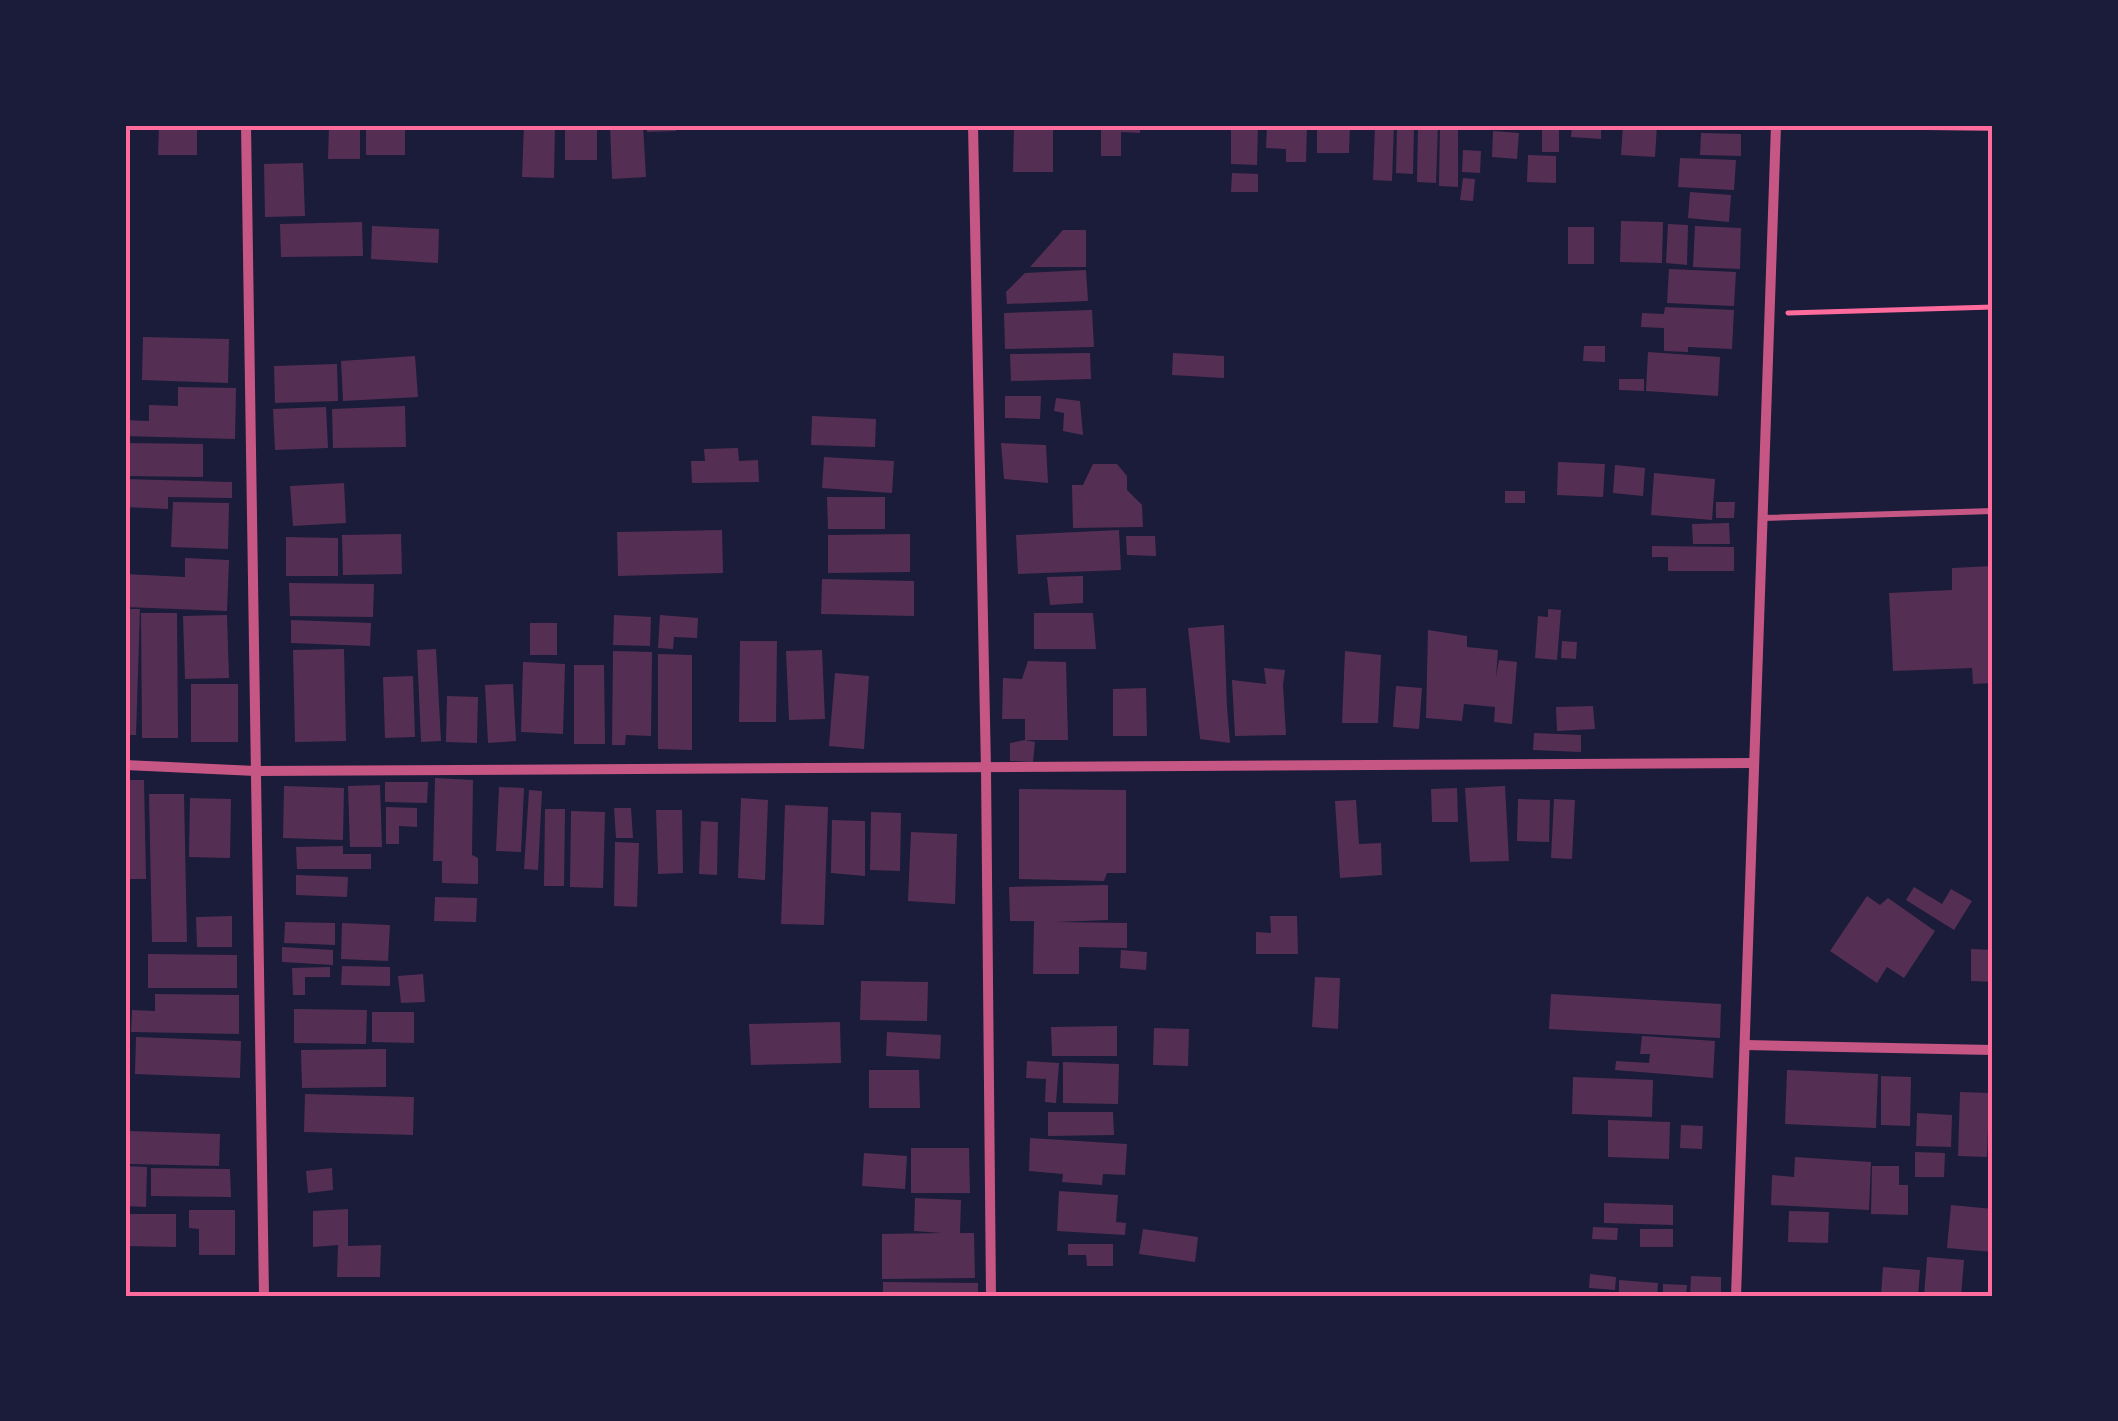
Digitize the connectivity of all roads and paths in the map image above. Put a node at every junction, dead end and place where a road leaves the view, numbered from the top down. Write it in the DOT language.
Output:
graph roads {
  1 [pos="246,125"];
  2 [pos="972,125"];
  3 [pos="1776,125"];
  4 [pos="1794,125"];
  5 [pos="1993,128"];
  6 [pos="1993,306"];
  7 [pos="1788,312"];
  8 [pos="1993,511"];
  9 [pos="1762,518"];
  10 [pos="1753,763"];
  11 [pos="125,766"];
  12 [pos="986,769"];
  13 [pos="256,771"];
  14 [pos="1746,1045"];
  15 [pos="1993,1050"];
  16 [pos="264,1296"];
  17 [pos="991,1296"];
  18 [pos="1736,1296"];
  1 -- 13 [label="street"];
  2 -- 12 [label="street"];
  3 -- 9 [label="street"];
  4 -- 5 [label="lane"];
  6 -- 7 [label="path"];
  8 -- 9 [label="lane"];
  9 -- 10 [label="street"];
  10 -- 12 [label="street"];
  10 -- 14 [label="street"];
  11 -- 13 [label="street"];
  12 -- 13 [label="street"];
  12 -- 17 [label="street"];
  13 -- 16 [label="street"];
  14 -- 15 [label="street"];
  14 -- 18 [label="street"];
}
